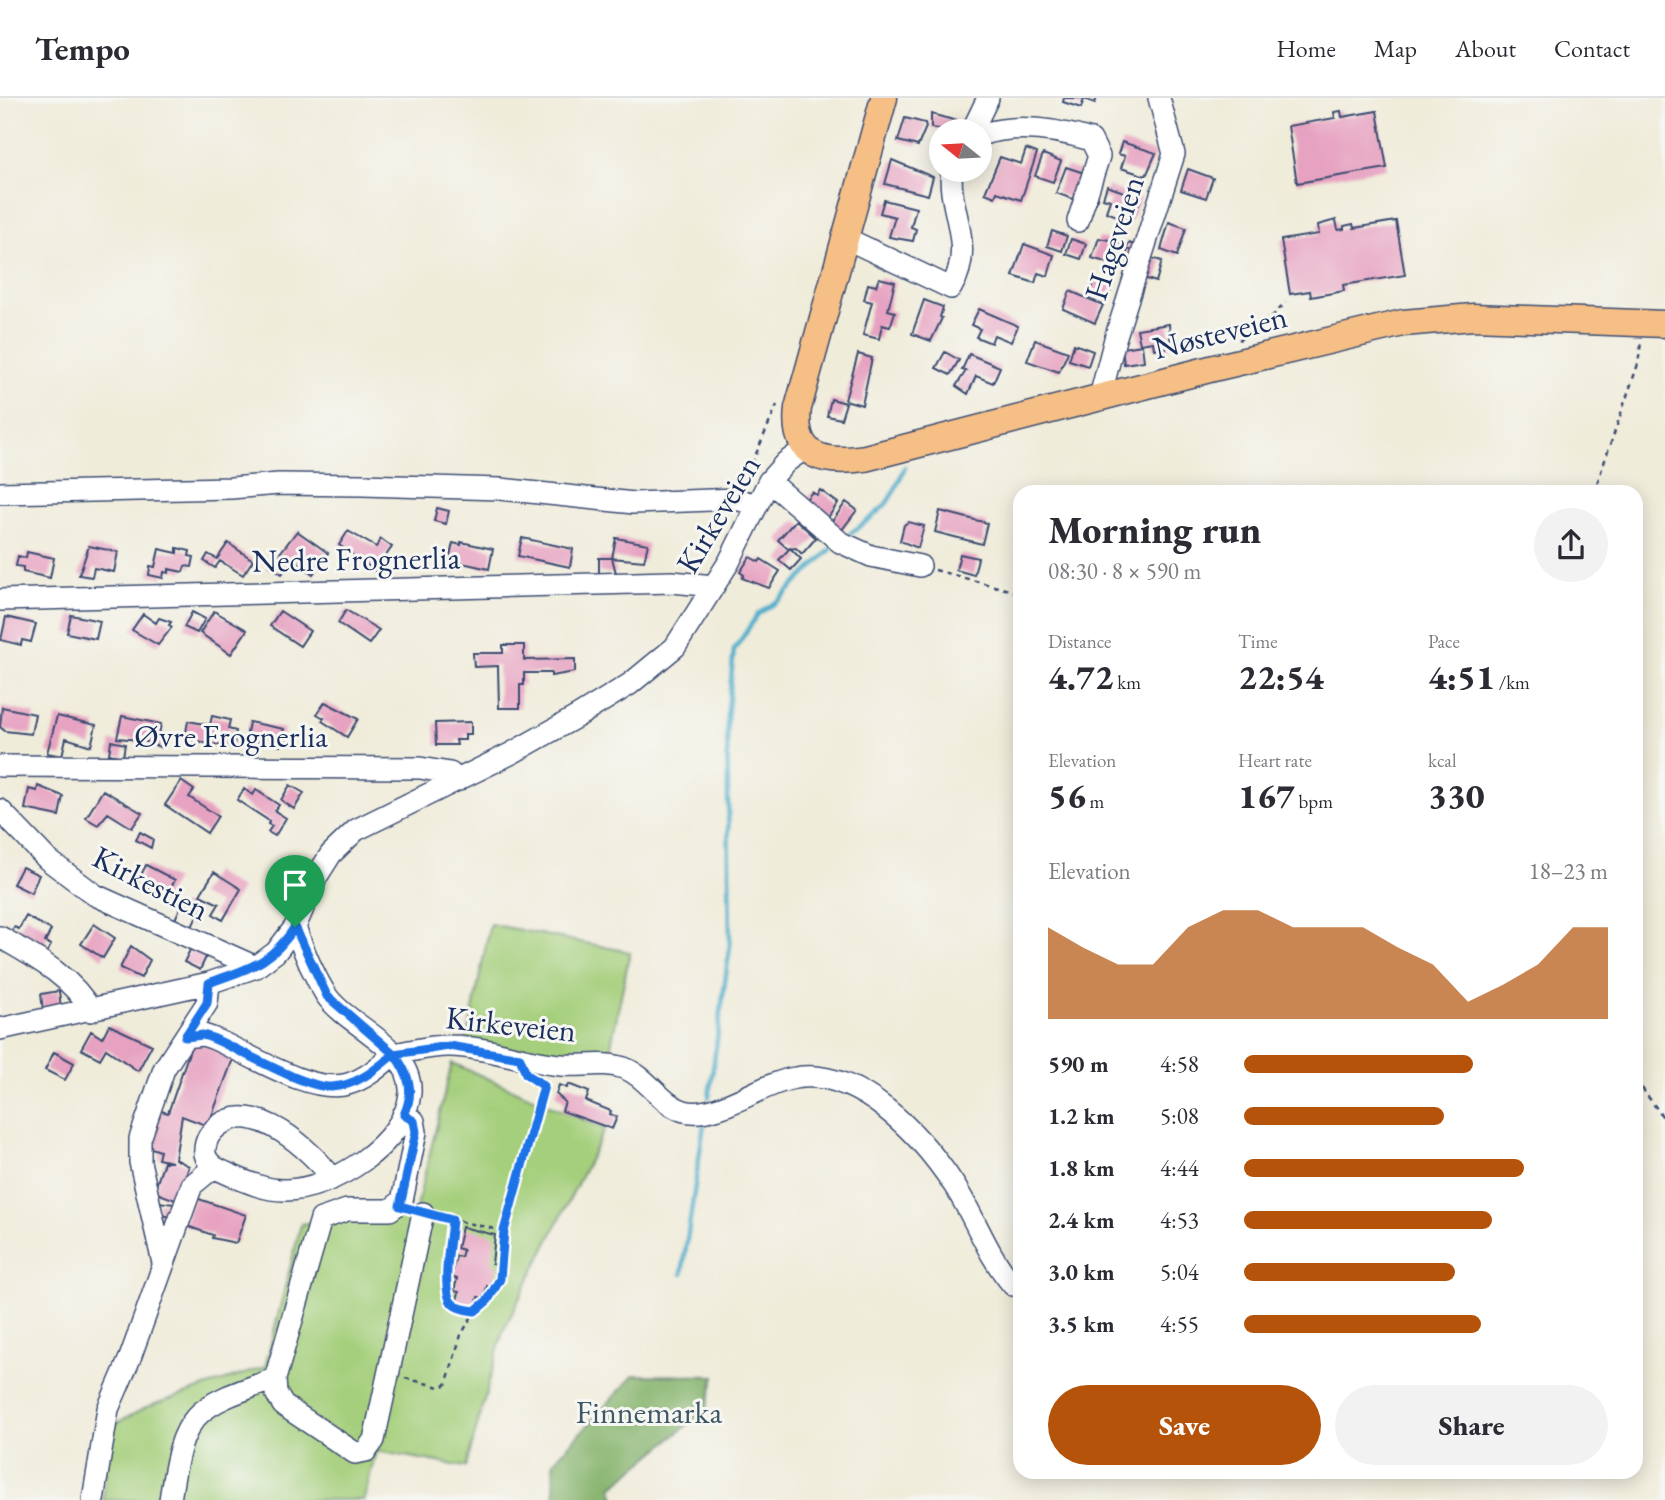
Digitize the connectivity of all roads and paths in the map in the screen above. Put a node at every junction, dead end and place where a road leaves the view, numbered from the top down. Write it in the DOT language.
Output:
graph roads {
  1 [pos="884,98"];
  2 [pos="988,98"];
  3 [pos="1159,98"];
  4 [pos="978,119"];
  5 [pos="992,133"];
  6 [pos="953,182"];
  7 [pos="1078,221"];
  8 [pos="845,237"];
  9 [pos="1286,303"];
  10 [pos="1654,324"];
  11 [pos="1214,368"];
  12 [pos="1100,397"];
  13 [pos="778,403"];
  14 [pos="813,453"];
  15 [pos="769,481"];
  16 [pos="1596,485"];
  17 [pos="0,493"];
  18 [pos="747,502"];
  19 [pos="920,566"];
  20 [pos="714,586"];
  21 [pos="1013,591"];
  22 [pos="0,600"];
  23 [pos="0,766"];
  24 [pos="458,780"];
  25 [pos="0,810"];
  26 [pos="295,927"];
  27 [pos="0,937"];
  28 [pos="256,967"];
  29 [pos="209,983"];
  30 [pos="91,1011"];
  31 [pos="0,1029"];
  32 [pos="185,1037"];
  33 [pos="394,1054"];
  34 [pos="520,1058"];
  35 [pos="1643,1090"];
  36 [pos="404,1115"];
  37 [pos="1665,1120"];
  38 [pos="214,1167"];
  39 [pos="332,1178"];
  40 [pos="423,1213"];
  41 [pos="452,1220"];
  42 [pos="504,1231"];
  43 [pos="163,1263"];
  44 [pos="1013,1285"];
  45 [pos="475,1311"];
  46 [pos="388,1374"];
  47 [pos="275,1379"];
  48 [pos="93,1500"];
  49 [pos="170,1500"];
  1 -- 8 [label="main road, Kirkeveien"];
  2 -- 4 [label="street"];
  3 -- 12 [label="street, Hageveien"];
  5 -- 7 [label="street"];
  6 -- 8 [label="street"];
  8 -- 14 [label="main road, Kirkeveien"];
  9 -- 11 [label="path"];
  10 -- 11 [label="main road, Nøsteveien"];
  10 -- 16 [label="path"];
  11 -- 12 [label="main road, Nøsteveien"];
  12 -- 14 [label="main road, Nøsteveien"];
  13 -- 18 [label="path"];
  14 -- 15 [label="street, Kirkeveien"];
  15 -- 18 [label="street, Kirkeveien"];
  15 -- 19 [label="street"];
  17 -- 18 [label="street"];
  18 -- 20 [label="street, Kirkeveien"];
  19 -- 21 [label="path"];
  20 -- 22 [label="street, Nedre Frognerlia"];
  20 -- 24 [label="street, Kirkeveien"];
  23 -- 24 [label="street, Øvre Frognerlia"];
  24 -- 26 [label="street, Kirkeveien"];
  25 -- 28 [label="street, Kirkestien"];
  26 -- 28 [label="street, Kirkeveien"];
  26 -- 33 [label="street"];
  27 -- 30 [label="street"];
  28 -- 29 [label="street"];
  29 -- 30 [label="street"];
  29 -- 32 [label="street"];
  30 -- 31 [label="street"];
  32 -- 33 [label="street"];
  32 -- 43 [label="street"];
  33 -- 34 [label="street, Kirkeveien"];
  33 -- 36 [label="street"];
  34 -- 42 [label="path"];
  34 -- 44 [label="street, Kirkeveien"];
  35 -- 37 [label="path"];
  36 -- 39 [label="street"];
  36 -- 47 [label="street"];
  38 -- 39 [label="street"];
  38 -- 39 [label="street"];
  38 -- 43 [label="street"];
  40 -- 41 [label="path"];
  40 -- 46 [label="street"];
  41 -- 42 [label="path"];
  41 -- 45 [label="path"];
  42 -- 45 [label="path"];
  43 -- 48 [label="street"];
  45 -- 46 [label="path"];
  46 -- 47 [label="street"];
  47 -- 49 [label="street"];
}
